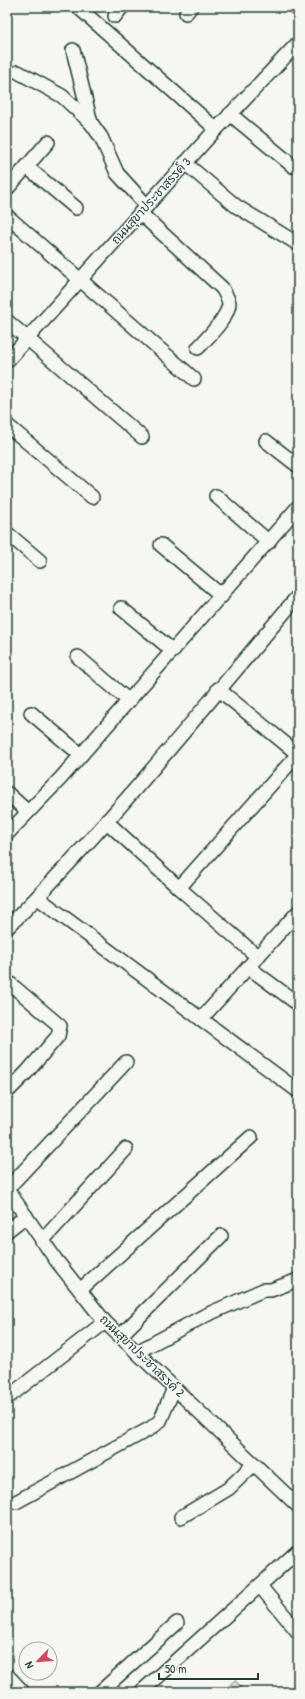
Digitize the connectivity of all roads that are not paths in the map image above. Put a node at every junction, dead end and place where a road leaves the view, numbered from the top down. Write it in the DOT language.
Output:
graph roads {
  1 [pos="79,8"];
  2 [pos="298,43"];
  3 [pos="73,50"];
  4 [pos="18,72"];
  5 [pos="230,114"];
  6 [pos="91,123"];
  7 [pos="216,129"];
  8 [pos="48,142"];
  9 [pos="185,163"];
  10 [pos="293,166"];
  11 [pos="27,167"];
  12 [pos="7,189"];
  13 [pos="76,208"];
  14 [pos="144,209"];
  15 [pos="7,216"];
  16 [pos="298,244"];
  17 [pos="80,280"];
  18 [pos="7,321"];
  19 [pos="27,338"];
  20 [pos="198,348"];
  21 [pos="7,361"];
  22 [pos="194,379"];
  23 [pos="7,425"];
  24 [pos="142,437"];
  25 [pos="266,441"];
  26 [pos="298,466"];
  27 [pos="92,496"];
  28 [pos="216,496"];
  29 [pos="298,507"];
  30 [pos="7,533"];
  31 [pos="268,542"];
  32 [pos="161,545"];
  33 [pos="40,561"];
  34 [pos="222,596"];
  35 [pos="298,596"];
  36 [pos="121,608"];
  37 [pos="173,651"];
  38 [pos="78,657"];
  39 [pos="218,690"];
  40 [pos="129,701"];
  41 [pos="31,713"];
  42 [pos="298,754"];
  43 [pos="81,755"];
  44 [pos="7,793"];
  45 [pos="28,812"];
  46 [pos="106,821"];
  47 [pos="7,834"];
  48 [pos="179,888"];
  49 [pos="38,898"];
  50 [pos="296,917"];
  51 [pos="7,928"];
  52 [pos="258,957"];
  53 [pos="248,967"];
  54 [pos="7,981"];
  55 [pos="298,1004"];
  56 [pos="201,1019"];
  57 [pos="126,1062"];
  58 [pos="298,1091"];
  59 [pos="7,1092"];
  60 [pos="251,1137"];
  61 [pos="126,1149"];
  62 [pos="7,1189"];
  63 [pos="26,1216"];
  64 [pos="7,1231"];
  65 [pos="221,1236"];
  66 [pos="42,1241"];
  67 [pos="298,1280"];
  68 [pos="80,1290"];
  69 [pos="106,1322"];
  70 [pos="120,1336"];
  71 [pos="137,1352"];
  72 [pos="174,1388"];
  73 [pos="7,1398"];
  74 [pos="254,1464"];
  75 [pos="16,1502"];
  76 [pos="298,1506"];
  77 [pos="181,1517"];
  78 [pos="298,1551"];
  79 [pos="260,1586"];
  80 [pos="177,1623"];
  81 [pos="298,1632"];
  82 [pos="7,1675"];
  83 [pos="23,1692"];
  84 [pos="100,1692"];
  85 [pos="141,1692"];
  1 -- 7 [label="street"];
  2 -- 5 [label="street, ถนนสุขาประชาสรรค์ 3"];
  3 -- 6 [label="street"];
  4 -- 6 [label="street"];
  5 -- 7 [label="street, ถนนสุขาประชาสรรค์ 3"];
  5 -- 10 [label="street"];
  6 -- 14 [label="street"];
  7 -- 9 [label="street, ถนนสุขาประชาสรรค์ 3"];
  8 -- 11 [label="street"];
  9 -- 14 [label="street, ถนนสุขาประชาสรรค์ 3"];
  9 -- 16 [label="street"];
  11 -- 12 [label="street"];
  11 -- 13 [label="street"];
  14 -- 17 [label="street, ถนนสุขาประชาสรรค์ 3"];
  14 -- 20 [label="street"];
  15 -- 17 [label="street"];
  17 -- 19 [label="street, ถนนสุขาประชาสรรค์ 3"];
  17 -- 22 [label="street"];
  18 -- 19 [label="street"];
  19 -- 21 [label="street, ถนนสุขาประชาสรรค์ 3"];
  19 -- 24 [label="street"];
  23 -- 27 [label="street"];
  25 -- 26 [label="street"];
  28 -- 31 [label="street"];
  29 -- 31 [label="street"];
  30 -- 33 [label="street"];
  31 -- 34 [label="street"];
  32 -- 34 [label="street"];
  34 -- 37 [label="street"];
  35 -- 39 [label="street"];
  36 -- 37 [label="street"];
  37 -- 40 [label="street"];
  38 -- 40 [label="street"];
  39 -- 42 [label="street"];
  39 -- 46 [label="street"];
  40 -- 43 [label="street"];
  41 -- 43 [label="street"];
  42 -- 48 [label="street"];
  43 -- 45 [label="street"];
  44 -- 45 [label="street"];
  45 -- 47 [label="street"];
  46 -- 48 [label="street"];
  46 -- 49 [label="street"];
  48 -- 52 [label="street"];
  49 -- 51 [label="street"];
  49 -- 56 [label="street"];
  50 -- 52 [label="street"];
  52 -- 53 [label="street"];
  53 -- 55 [label="street"];
  53 -- 56 [label="street"];
  54 -- 59 [label="street"];
  56 -- 58 [label="street"];
  57 -- 62 [label="street"];
  60 -- 68 [label="street"];
  61 -- 66 [label="street"];
  62 -- 63 [label="street, ถนนสุขาประชาสรรค์ 2"];
  63 -- 64 [label="street"];
  63 -- 66 [label="street, ถนนสุขาประชาสรรค์ 2"];
  65 -- 70 [label="street"];
  66 -- 68 [label="street, ถนนสุขาประชาสรรค์ 2"];
  67 -- 71 [label="street"];
  68 -- 69 [label="street, ถนนสุขาประชาสรรค์ 2"];
  69 -- 70 [label="street, ถนนสุขาประชาสรรค์ 2"];
  69 -- 73 [label="street"];
  70 -- 71 [label="street, ถนนสุขาประชาสรรค์ 2"];
  71 -- 72 [label="street, ถนนสุขาประชาสรรค์ 2"];
  72 -- 74 [label="street, ถนนสุขาประชาสรรค์ 2"];
  72 -- 75 [label="street"];
  74 -- 76 [label="street, ถนนสุขาประชาสรรค์ 2"];
  74 -- 77 [label="street"];
  78 -- 79 [label="street"];
  79 -- 81 [label="street"];
  79 -- 85 [label="street"];
  80 -- 84 [label="street"];
  82 -- 83 [label="street"];
}
